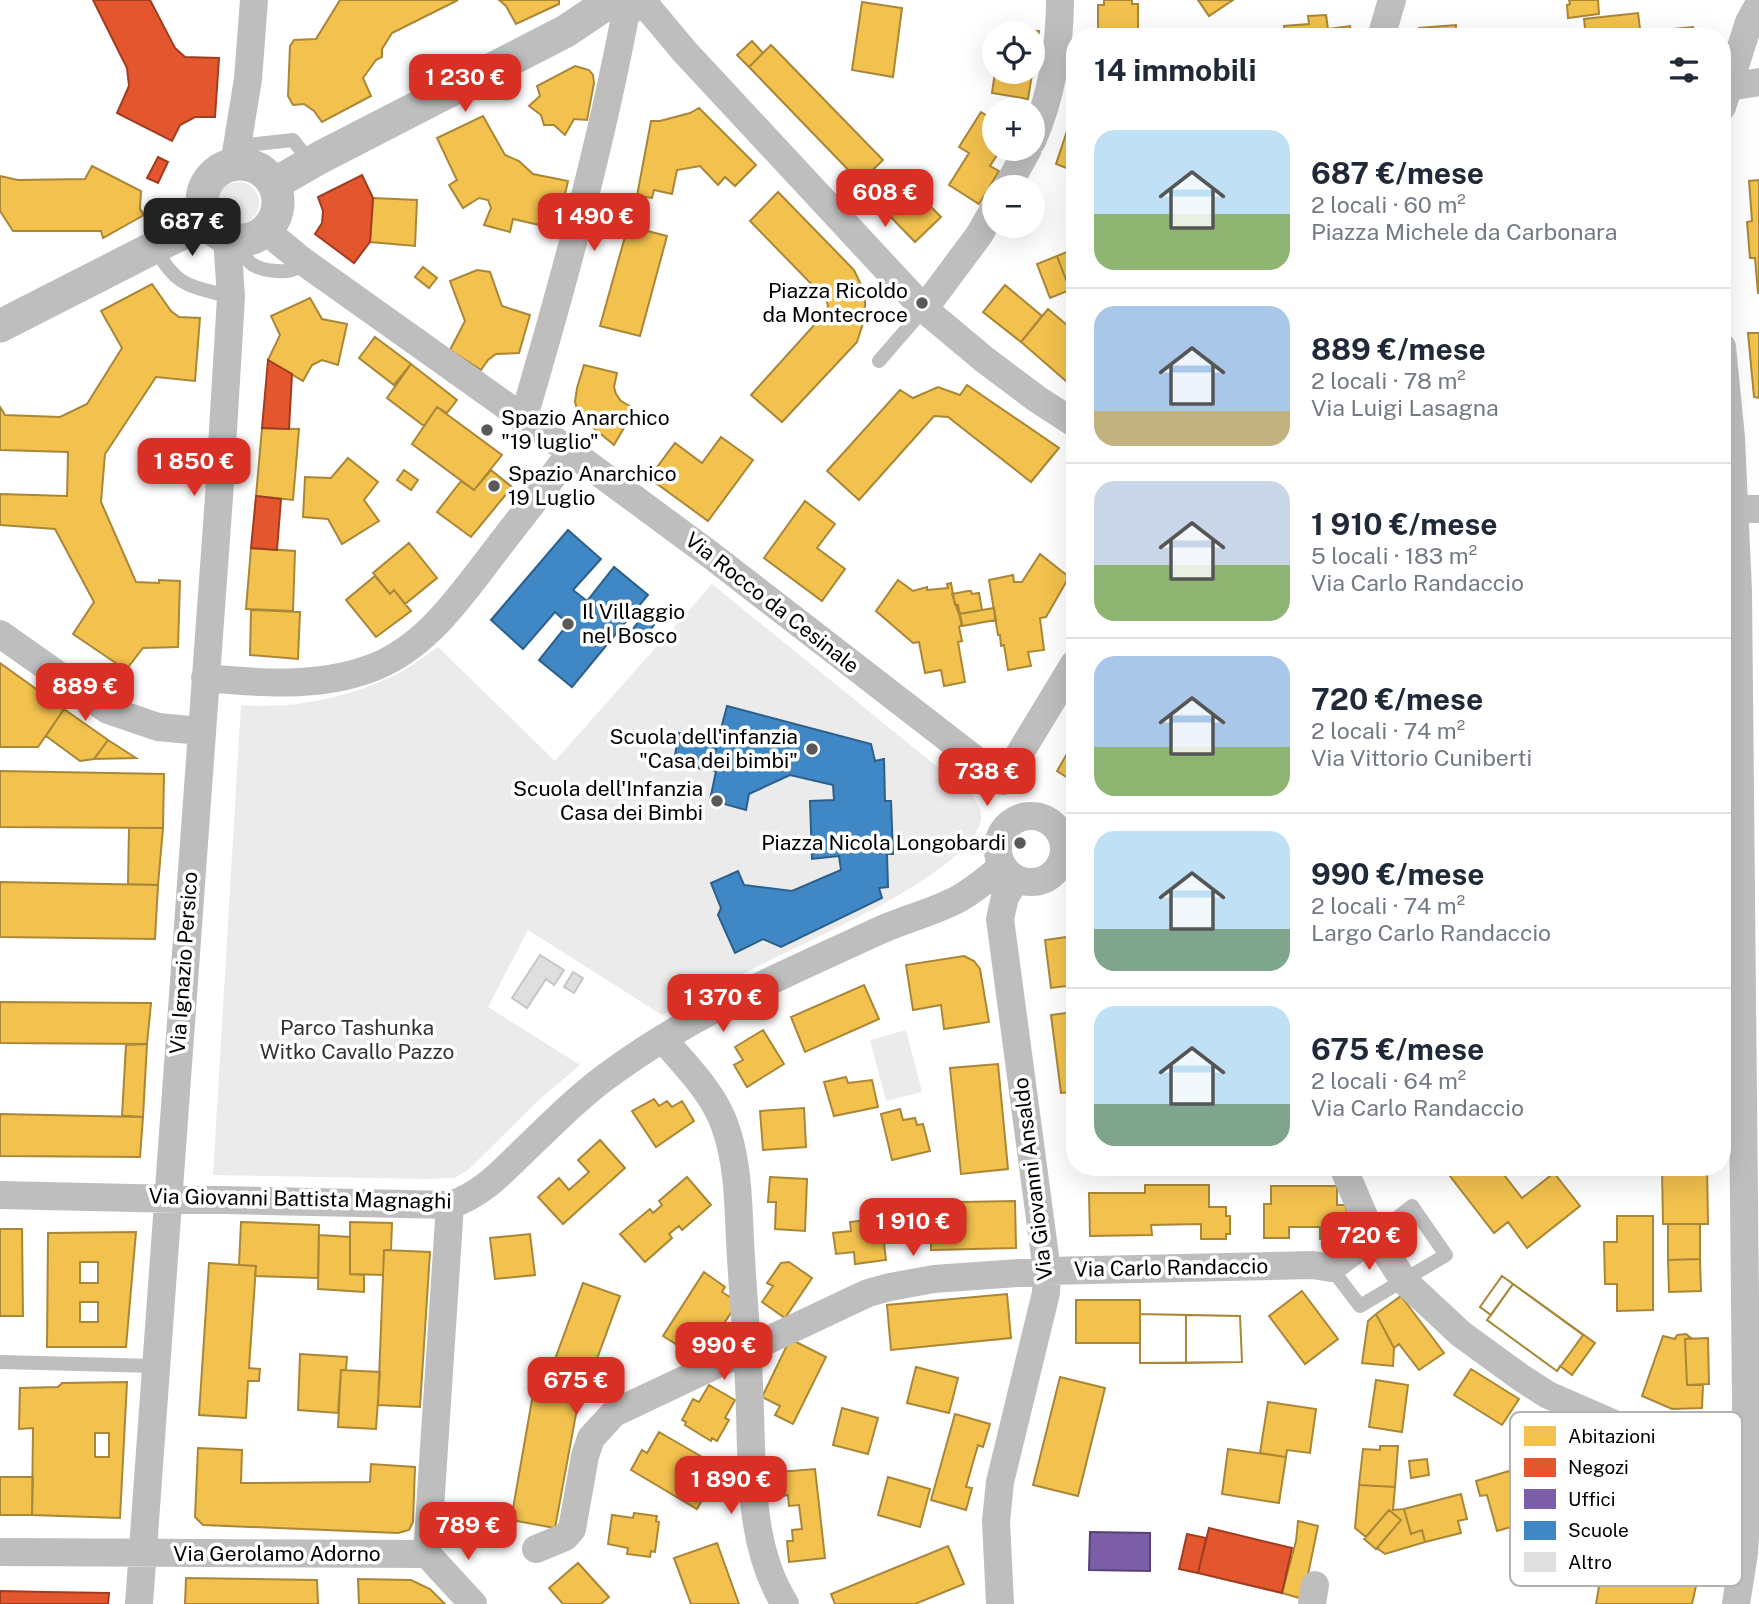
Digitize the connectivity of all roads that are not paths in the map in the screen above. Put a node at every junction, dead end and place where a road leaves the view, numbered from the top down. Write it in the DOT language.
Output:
graph roads {
  1 [pos="254,0"];
  2 [pos="1060,0"];
  3 [pos="1392,0"];
  4 [pos="629,2"];
  5 [pos="1759,4"];
  6 [pos="1384,28"];
  7 [pos="1731,73"];
  8 [pos="1759,82"];
  9 [pos="1731,92"];
  10 [pos="1045,106"];
  11 [pos="235,155"];
  12 [pos="325,155"];
  13 [pos="274,184"];
  14 [pos="982,230"];
  15 [pos="266,231"];
  16 [pos="222,234"];
  17 [pos="147,250"];
  18 [pos="304,262"];
  19 [pos="230,309"];
  20 [pos="924,309"];
  21 [pos="0,326"];
  22 [pos="879,360"];
  23 [pos="1066,418"];
  24 [pos="523,420"];
  25 [pos="1731,438"];
  26 [pos="572,452"];
  27 [pos="1759,486"];
  28 [pos="1738,509"];
  29 [pos="0,634"];
  30 [pos="1066,677"];
  31 [pos="205,678"];
  32 [pos="201,731"];
  33 [pos="1003,780"];
  34 [pos="1017,820"];
  35 [pos="1066,836"];
  36 [pos="1066,839"];
  37 [pos="1021,875"];
  38 [pos="1066,880"];
  39 [pos="1750,964"];
  40 [pos="1732,1022"];
  41 [pos="663,1039"];
  42 [pos="1751,1085"];
  43 [pos="1347,1176"];
  44 [pos="0,1195"];
  45 [pos="167,1198"];
  46 [pos="450,1205"];
  47 [pos="1374,1236"];
  48 [pos="1331,1268"];
  49 [pos="1047,1271"];
  50 [pos="1404,1281"];
  51 [pos="747,1351"];
  52 [pos="0,1362"];
  53 [pos="156,1366"];
  54 [pos="1585,1412"];
  55 [pos="1752,1434"];
  56 [pos="536,1549"];
  57 [pos="0,1552"];
  58 [pos="143,1553"];
  59 [pos="1742,1553"];
  60 [pos="427,1554"];
  61 [pos="1738,1586"];
  62 [pos="139,1604"];
  63 [pos="473,1604"];
  64 [pos="785,1604"];
  65 [pos="1000,1604"];
  66 [pos="1736,1604"];
  1 -- 11 [label="street"];
  2 -- 10 [label="street"];
  3 -- 6 [label="street"];
  4 -- 12 [label="street"];
  4 -- 20 [label="street"];
  4 -- 24 [label="street"];
  5 -- 7 [label="street"];
  8 -- 9 [label="street"];
  11 -- 12 [label="lane"];
  11 -- 13 [label="street"];
  11 -- 16 [label="street"];
  12 -- 13 [label="street"];
  13 -- 15 [label="street"];
  14 -- 20 [label="street"];
  15 -- 16 [label="street"];
  15 -- 18 [label="street, Via Rocco da Cesinale"];
  16 -- 17 [label="street"];
  16 -- 18 [label="lane"];
  16 -- 19 [label="street, Via Ignazio Persico"];
  17 -- 19 [label="lane"];
  17 -- 21 [label="street"];
  18 -- 24 [label="street, Via Rocco da Cesinale"];
  19 -- 31 [label="street, Via Ignazio Persico"];
  20 -- 22 [label="lane"];
  20 -- 23 [label="street"];
  24 -- 26 [label="street, Via Rocco da Cesinale"];
  25 -- 28 [label="street"];
  26 -- 31 [label="street"];
  26 -- 33 [label="street, Via Rocco da Cesinale"];
  27 -- 28 [label="street"];
  28 -- 39 [label="street"];
  29 -- 32 [label="street"];
  30 -- 33 [label="street"];
  31 -- 32 [label="street, Via Ignazio Persico"];
  32 -- 45 [label="street, Via Ignazio Persico"];
  33 -- 34 [label="street"];
  34 -- 35 [label="street"];
  34 -- 37 [label="street"];
  36 -- 37 [label="street"];
  37 -- 38 [label="street"];
  37 -- 41 [label="street, Via Giovanni Battista Magnaghi"];
  37 -- 49 [label="street, Via Giovanni Ansaldo"];
  39 -- 40 [label="street"];
  40 -- 42 [label="street"];
  41 -- 46 [label="street, Via Giovanni Battista Magnaghi"];
  41 -- 51 [label="street"];
  42 -- 55 [label="street"];
  43 -- 47 [label="street"];
  44 -- 45 [label="street, Via Giovanni Battista Magnaghi"];
  45 -- 46 [label="street, Via Giovanni Battista Magnaghi"];
  45 -- 53 [label="street, Via Ignazio Persico"];
  46 -- 60 [label="street"];
  47 -- 48 [label="street"];
  47 -- 50 [label="street"];
  47 -- 50 [label="lane"];
  48 -- 49 [label="street, Via Carlo Randaccio"];
  48 -- 50 [label="lane"];
  49 -- 51 [label="street, Via Carlo Randaccio"];
  49 -- 65 [label="street, Via Giovanni Ansaldo"];
  50 -- 54 [label="street"];
  51 -- 56 [label="street, Via Carlo Randaccio"];
  51 -- 64 [label="street"];
  52 -- 53 [label="lane"];
  53 -- 58 [label="street, Via Ignazio Persico"];
  55 -- 59 [label="street"];
  57 -- 58 [label="street, Via Gerolamo Adorno"];
  58 -- 60 [label="street, Via Gerolamo Adorno"];
  58 -- 62 [label="street, Via Ignazio Persico"];
  60 -- 63 [label="street"];
  61 -- 66 [label="street"];
}
